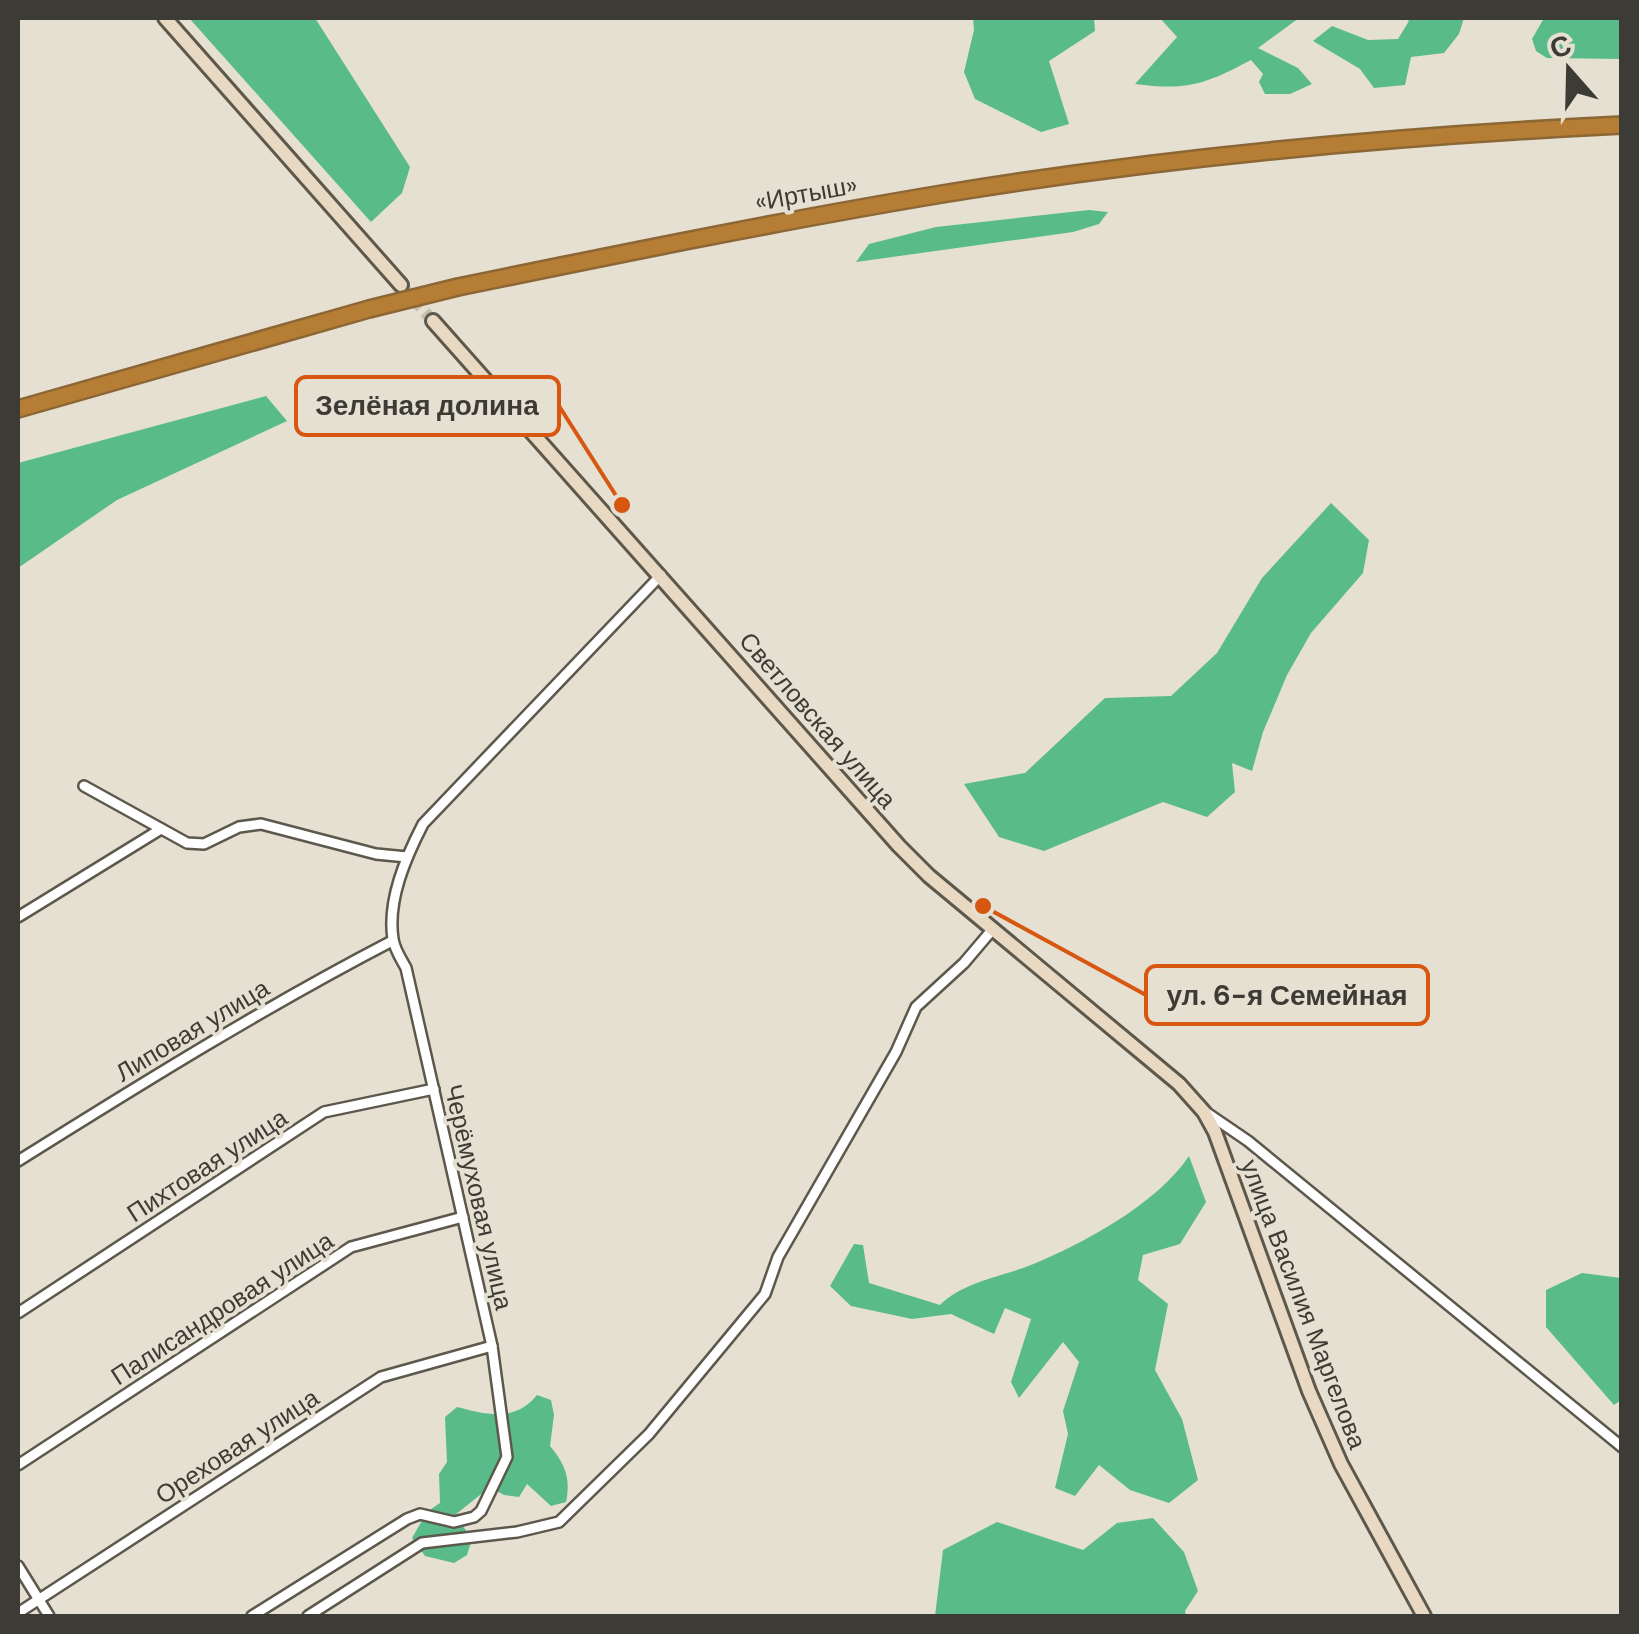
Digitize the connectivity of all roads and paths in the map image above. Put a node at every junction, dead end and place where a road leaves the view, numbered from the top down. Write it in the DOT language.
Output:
graph roads {
  1 [pos="164,18"];
  2 [pos="1622,125"];
  3 [pos="400,284"];
  4 [pos="433,321"];
  5 [pos="18,408"];
  6 [pos="661,575"];
  7 [pos="84,786"];
  8 [pos="161,829"];
  9 [pos="406,856"];
  10 [pos="18,917"];
  11 [pos="992,930"];
  12 [pos="392,941"];
  13 [pos="434,1088"];
  14 [pos="1204,1112"];
  15 [pos="18,1162"];
  16 [pos="463,1218"];
  17 [pos="18,1313"];
  18 [pos="492,1346"];
  19 [pos="1622,1447"];
  20 [pos="18,1466"];
  21 [pos="18,1566"];
  22 [pos="38,1600"];
  23 [pos="18,1613"];
  24 [pos="49,1616"];
  25 [pos="252,1616"];
  26 [pos="308,1616"];
  27 [pos="1424,1616"];
  1 -- 3 [label="street"];
  2 -- 5 [label="highway, «Иртыш», bridge"];
  4 -- 6 [label="street, Светловская улица"];
  6 -- 9 [label="street"];
  6 -- 11 [label="street, Светловская улица"];
  7 -- 8 [label="street"];
  8 -- 9 [label="street"];
  8 -- 10 [label="street"];
  9 -- 12 [label="street"];
  11 -- 14 [label="street, Светловская улица"];
  11 -- 26 [label="street"];
  12 -- 13 [label="street, Черёмуховая улица"];
  12 -- 15 [label="street, Липовая улица"];
  13 -- 16 [label="street, Черёмуховая улица"];
  13 -- 17 [label="street, Пихтовая улица"];
  14 -- 19 [label="street"];
  14 -- 27 [label="street, улица Василия Маргелова"];
  16 -- 18 [label="street, Черёмуховая улица"];
  16 -- 20 [label="street, Палисандровая улица"];
  18 -- 22 [label="street, Ореховая улица"];
  18 -- 25 [label="street, Черёмуховая улица"];
  21 -- 22 [label="street"];
  22 -- 23 [label="street, Ореховая улица"];
  22 -- 24 [label="street"];
}
